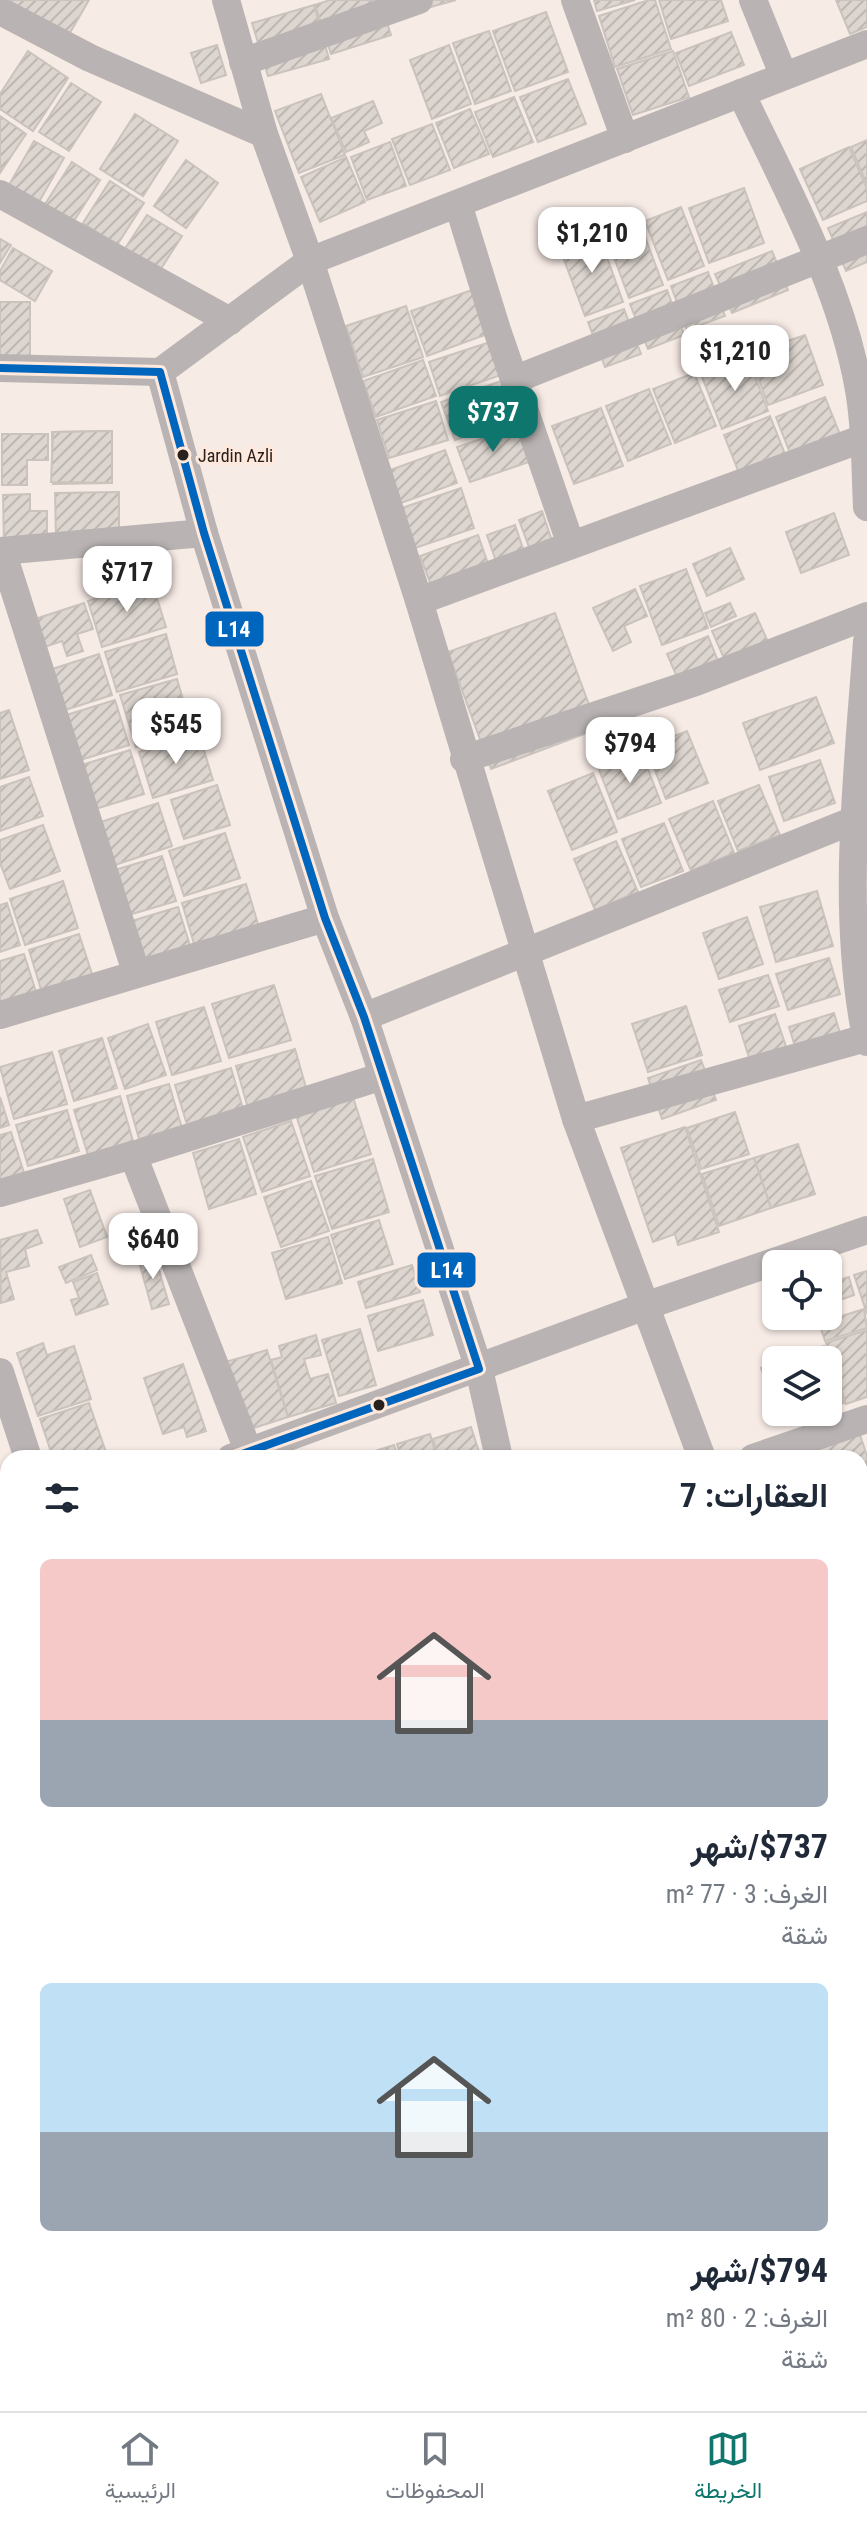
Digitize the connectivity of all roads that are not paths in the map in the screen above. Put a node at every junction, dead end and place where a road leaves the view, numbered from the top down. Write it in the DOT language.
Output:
graph roads {
  1 [pos="226,0"];
  2 [pos="575,0"];
  3 [pos="753,0"];
  4 [pos="406,2"];
  5 [pos="0,11"];
  6 [pos="867,44"];
  7 [pos="243,62"];
  8 [pos="783,74"];
  9 [pos="741,93"];
  10 [pos="264,134"];
  11 [pos="625,139"];
  12 [pos="0,194"];
  13 [pos="458,204"];
  14 [pos="867,240"];
  15 [pos="818,259"];
  16 [pos="310,261"];
  17 [pos="230,321"];
  18 [pos="0,368"];
  19 [pos="160,372"];
  20 [pos="516,379"];
  21 [pos="866,438"];
  22 [pos="867,507"];
  23 [pos="204,533"];
  24 [pos="571,545"];
  25 [pos="1,551"];
  26 [pos="419,601"];
  27 [pos="867,616"];
  28 [pos="867,641"];
  29 [pos="464,759"];
  30 [pos="861,818"];
  31 [pos="325,918"];
  32 [pos="526,952"];
  33 [pos="136,972"];
  34 [pos="0,1015"];
  35 [pos="364,1017"];
  36 [pos="867,1040"];
  37 [pos="383,1076"];
  38 [pos="576,1119"];
  39 [pos="133,1155"];
  40 [pos="0,1193"];
  41 [pos="867,1230"];
  42 [pos="648,1305"];
  43 [pos="479,1369"];
  44 [pos="0,1372"];
  45 [pos="867,1419"];
  46 [pos="25,1450"];
  47 [pos="242,1450"];
  48 [pos="260,1450"];
  49 [pos="497,1450"];
  50 [pos="699,1450"];
  51 [pos="776,1450"];
  1 -- 7 [label="street"];
  2 -- 11 [label="street"];
  3 -- 8 [label="street"];
  4 -- 7 [label="street"];
  5 -- 10 [label="street"];
  6 -- 8 [label="street"];
  7 -- 10 [label="street"];
  8 -- 9 [label="street"];
  9 -- 11 [label="street"];
  9 -- 15 [label="street"];
  10 -- 16 [label="street"];
  11 -- 13 [label="street"];
  12 -- 17 [label="street"];
  13 -- 16 [label="street"];
  13 -- 20 [label="street"];
  14 -- 15 [label="street"];
  15 -- 20 [label="street"];
  15 -- 21 [label="street"];
  16 -- 17 [label="street"];
  16 -- 26 [label="street"];
  17 -- 19 [label="street"];
  18 -- 19 [label="street"];
  19 -- 23 [label="street"];
  20 -- 24 [label="street"];
  21 -- 22 [label="street"];
  21 -- 24 [label="street"];
  23 -- 25 [label="street"];
  23 -- 31 [label="street"];
  24 -- 26 [label="street"];
  25 -- 33 [label="street"];
  26 -- 29 [label="street"];
  27 -- 29 [label="street"];
  28 -- 30 [label="street"];
  29 -- 32 [label="street"];
  30 -- 32 [label="street"];
  30 -- 36 [label="street"];
  31 -- 33 [label="street"];
  31 -- 35 [label="street"];
  32 -- 35 [label="street"];
  32 -- 38 [label="street"];
  33 -- 34 [label="street"];
  35 -- 37 [label="street"];
  36 -- 38 [label="street"];
  37 -- 39 [label="street"];
  37 -- 43 [label="street"];
  38 -- 42 [label="street"];
  39 -- 40 [label="street"];
  39 -- 47 [label="street"];
  41 -- 42 [label="street"];
  42 -- 43 [label="street"];
  42 -- 50 [label="street"];
  43 -- 48 [label="street"];
  43 -- 49 [label="street"];
  44 -- 46 [label="street"];
  45 -- 51 [label="street"];
}
